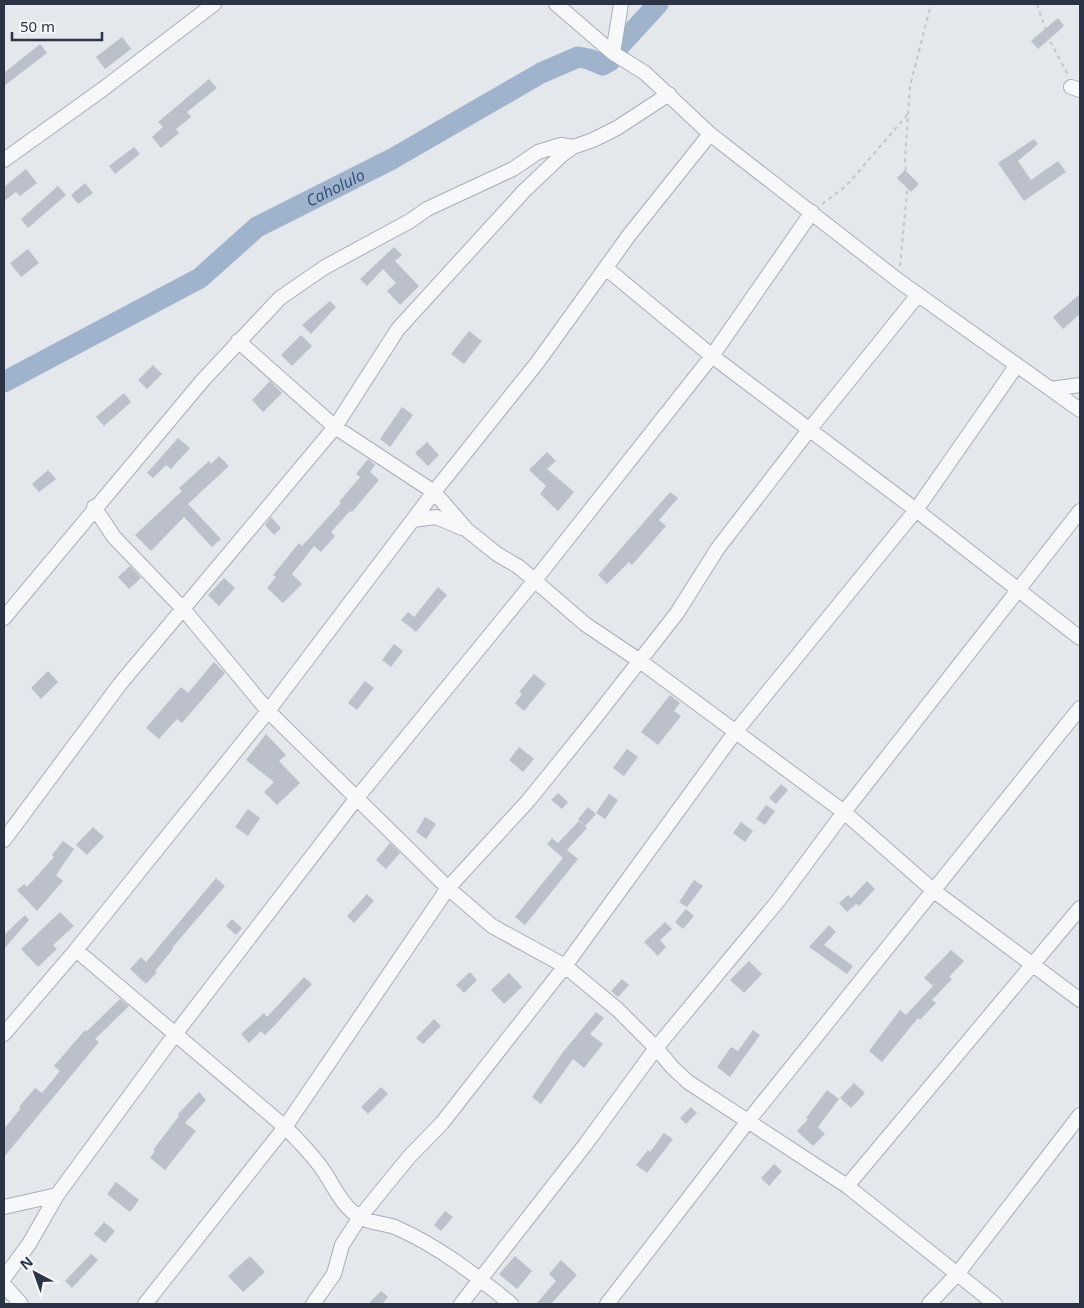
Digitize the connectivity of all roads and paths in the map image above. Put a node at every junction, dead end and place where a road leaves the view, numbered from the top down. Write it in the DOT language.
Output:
graph roads {
  1 [pos="214,4"];
  2 [pos="556,4"];
  3 [pos="621,4"];
  4 [pos="931,4"];
  5 [pos="1036,4"];
  6 [pos="613,53"];
  7 [pos="1076,89"];
  8 [pos="669,94"];
  9 [pos="908,113"];
  10 [pos="710,134"];
  11 [pos="573,147"];
  12 [pos="4,160"];
  13 [pos="812,212"];
  14 [pos="607,269"];
  15 [pos="899,281"];
  16 [pos="918,295"];
  17 [pos="238,341"];
  18 [pos="712,356"];
  19 [pos="1017,365"];
  20 [pos="1080,385"];
  21 [pos="1051,389"];
  22 [pos="1080,410"];
  23 [pos="335,427"];
  24 [pos="809,430"];
  25 [pos="434,492"];
  26 [pos="94,507"];
  27 [pos="916,510"];
  28 [pos="1080,511"];
  29 [pos="413,520"];
  30 [pos="467,530"];
  31 [pos="535,580"];
  32 [pos="1017,590"];
  33 [pos="184,610"];
  34 [pos="4,618"];
  35 [pos="1080,638"];
  36 [pos="640,661"];
  37 [pos="1080,708"];
  38 [pos="268,711"];
  39 [pos="736,731"];
  40 [pos="356,799"];
  41 [pos="844,812"];
  42 [pos="4,840"];
  43 [pos="448,888"];
  44 [pos="934,891"];
  45 [pos="1080,908"];
  46 [pos="76,950"];
  47 [pos="1034,964"];
  48 [pos="565,966"];
  49 [pos="1080,1000"];
  50 [pos="176,1033"];
  51 [pos="4,1034"];
  52 [pos="656,1048"];
  53 [pos="1080,1115"];
  54 [pos="749,1120"];
  55 [pos="285,1127"];
  56 [pos="847,1186"];
  57 [pos="57,1195"];
  58 [pos="4,1207"];
  59 [pos="360,1218"];
  60 [pos="958,1273"];
  61 [pos="4,1278"];
  62 [pos="480,1278"];
  63 [pos="4,1285"];
  64 [pos="21,1304"];
  65 [pos="145,1304"];
  66 [pos="313,1304"];
  67 [pos="461,1304"];
  68 [pos="511,1304"];
  69 [pos="607,1304"];
  70 [pos="929,1304"];
  71 [pos="995,1304"];
  1 -- 12 [label="street"];
  2 -- 6 [label="street"];
  3 -- 6 [label="street"];
  4 -- 9 [label="path"];
  5 -- 7 [label="path"];
  6 -- 8 [label="street"];
  8 -- 10 [label="street"];
  8 -- 11 [label="street"];
  9 -- 13 [label="path"];
  9 -- 15 [label="path"];
  10 -- 13 [label="street"];
  10 -- 14 [label="street"];
  11 -- 17 [label="street"];
  11 -- 23 [label="street"];
  13 -- 15 [label="street"];
  13 -- 18 [label="street"];
  14 -- 18 [label="street"];
  14 -- 25 [label="street"];
  15 -- 16 [label="street"];
  16 -- 19 [label="street"];
  16 -- 24 [label="street"];
  17 -- 23 [label="street"];
  17 -- 26 [label="street"];
  18 -- 24 [label="street"];
  18 -- 31 [label="street"];
  19 -- 21 [label="street"];
  19 -- 27 [label="street"];
  20 -- 21 [label="street"];
  21 -- 22 [label="street"];
  23 -- 25 [label="street"];
  23 -- 33 [label="street"];
  24 -- 27 [label="street"];
  24 -- 36 [label="street"];
  25 -- 29 [label="street"];
  25 -- 30 [label="street"];
  26 -- 33 [label="street"];
  26 -- 34 [label="street"];
  27 -- 32 [label="street"];
  27 -- 39 [label="street"];
  28 -- 32 [label="street"];
  29 -- 30 [label="street"];
  29 -- 38 [label="street"];
  30 -- 31 [label="street"];
  31 -- 36 [label="street"];
  31 -- 40 [label="street"];
  32 -- 35 [label="street"];
  32 -- 41 [label="street"];
  33 -- 38 [label="street"];
  33 -- 42 [label="street"];
  36 -- 39 [label="street"];
  36 -- 43 [label="street"];
  37 -- 44 [label="street"];
  38 -- 40 [label="street"];
  38 -- 46 [label="street"];
  39 -- 41 [label="street"];
  39 -- 48 [label="street"];
  40 -- 43 [label="street"];
  40 -- 50 [label="street"];
  41 -- 44 [label="street"];
  41 -- 52 [label="street"];
  43 -- 48 [label="street"];
  43 -- 55 [label="street"];
  44 -- 47 [label="street"];
  44 -- 54 [label="street"];
  45 -- 47 [label="street"];
  46 -- 50 [label="street"];
  46 -- 51 [label="street"];
  47 -- 49 [label="street"];
  47 -- 56 [label="street"];
  48 -- 52 [label="street"];
  48 -- 59 [label="street"];
  50 -- 55 [label="street"];
  50 -- 57 [label="street"];
  52 -- 54 [label="street"];
  52 -- 62 [label="street"];
  53 -- 60 [label="street"];
  54 -- 56 [label="street"];
  54 -- 69 [label="street"];
  55 -- 59 [label="street"];
  55 -- 65 [label="street"];
  56 -- 60 [label="street"];
  57 -- 58 [label="street"];
  57 -- 61 [label="street"];
  59 -- 62 [label="street"];
  59 -- 66 [label="street"];
  60 -- 70 [label="street"];
  60 -- 71 [label="street"];
  62 -- 67 [label="street"];
  62 -- 68 [label="street"];
  63 -- 64 [label="street"];
}
